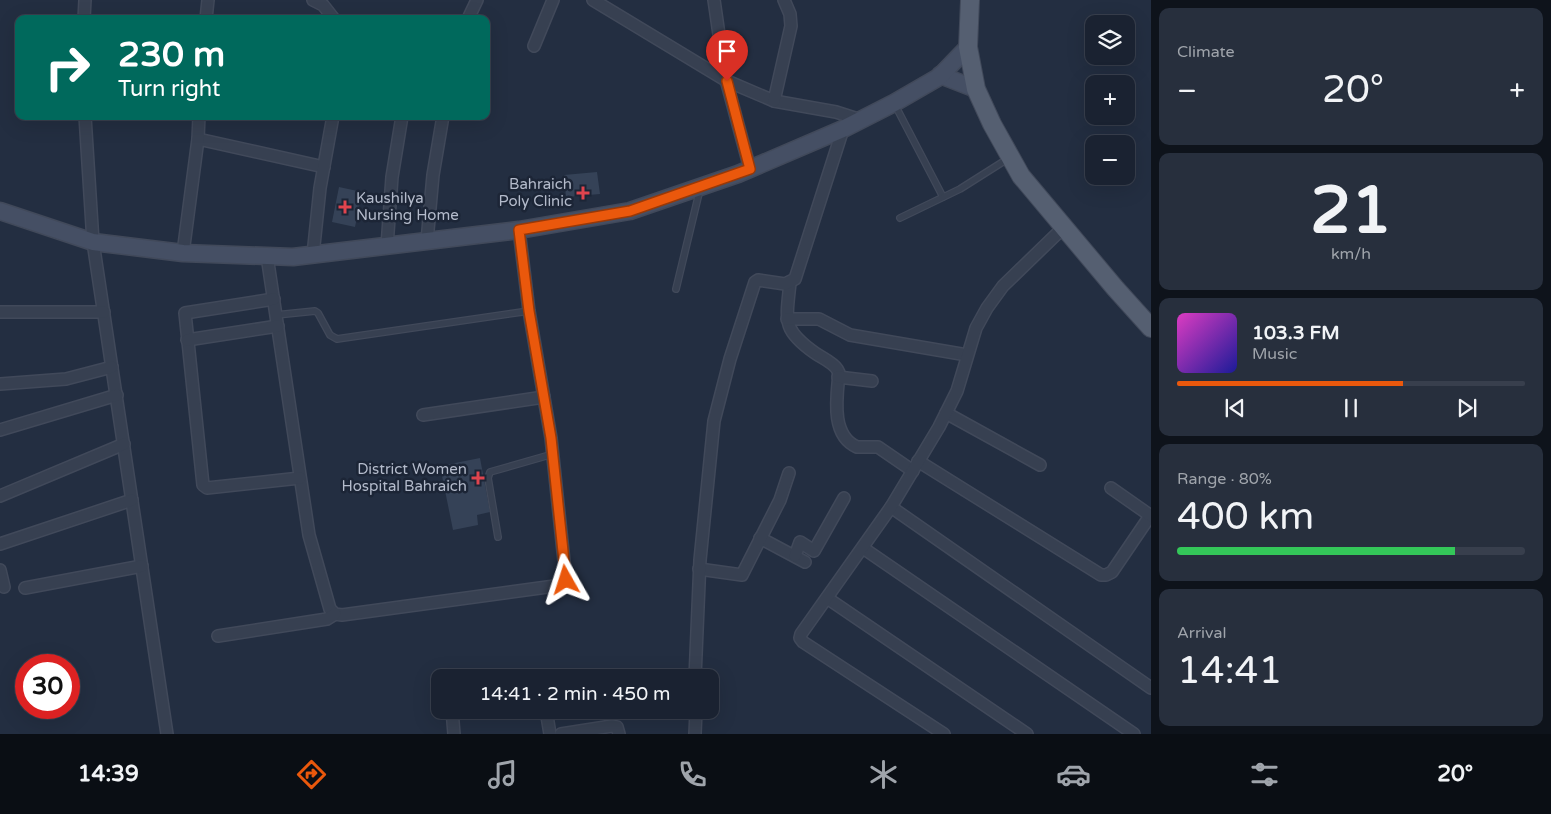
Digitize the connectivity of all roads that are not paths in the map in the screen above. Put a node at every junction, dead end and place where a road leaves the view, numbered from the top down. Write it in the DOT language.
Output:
graph roads {
  1 [pos="85,0"];
  2 [pos="208,0"];
  3 [pos="313,0"];
  4 [pos="477,0"];
  5 [pos="553,0"];
  6 [pos="593,0"];
  7 [pos="714,0"];
  8 [pos="784,0"];
  9 [pos="970,0"];
  10 [pos="84,15"];
  11 [pos="206,15"];
  12 [pos="331,15"];
  13 [pos="470,15"];
  14 [pos="534,46"];
  15 [pos="968,48"];
  16 [pos="940,75"];
  17 [pos="727,81"];
  18 [pos="976,89"];
  19 [pos="774,101"];
  20 [pos="894,103"];
  21 [pos="85,120"];
  22 [pos="199,120"];
  23 [pos="332,120"];
  24 [pos="401,120"];
  25 [pos="442,120"];
  26 [pos="861,120"];
  27 [pos="843,129"];
  28 [pos="198,139"];
  29 [pos="1011,157"];
  30 [pos="324,166"];
  31 [pos="750,169"];
  32 [pos="701,187"];
  33 [pos="943,197"];
  34 [pos="0,211"];
  35 [pos="900,218"];
  36 [pos="1064,227"];
  37 [pos="519,230"];
  38 [pos="426,241"];
  39 [pos="94,242"];
  40 [pos="386,246"];
  41 [pos="183,253"];
  42 [pos="313,255"];
  43 [pos="267,256"];
  44 [pos="790,283"];
  45 [pos="676,289"];
  46 [pos="274,299"];
  47 [pos="529,311"];
  48 [pos="0,312"];
  49 [pos="104,312"];
  50 [pos="787,318"];
  51 [pos="277,321"];
  52 [pos="1151,328"];
  53 [pos="187,340"];
  54 [pos="967,355"];
  55 [pos="112,367"];
  56 [pos="838,377"];
  57 [pos="872,381"];
  58 [pos="0,384"];
  59 [pos="116,395"];
  60 [pos="544,397"];
  61 [pos="946,413"];
  62 [pos="423,416"];
  63 [pos="0,430"];
  64 [pos="124,444"];
  65 [pos="553,454"];
  66 [pos="1040,465"];
  67 [pos="915,466"];
  68 [pos="789,473"];
  69 [pos="300,478"];
  70 [pos="1111,488"];
  71 [pos="0,496"];
  72 [pos="844,498"];
  73 [pos="132,500"];
  74 [pos="890,507"];
  75 [pos="1151,516"];
  76 [pos="498,537"];
  77 [pos="760,538"];
  78 [pos="0,544"];
  79 [pos="863,548"];
  80 [pos="795,556"];
  81 [pos="805,562"];
  82 [pos="142,566"];
  83 [pos="0,570"];
  84 [pos="699,570"];
  85 [pos="4,587"];
  86 [pos="25,588"];
  87 [pos="827,598"];
  88 [pos="335,614"];
  89 [pos="218,636"];
  90 [pos="695,669"];
  91 [pos="1151,688"];
  92 [pos="453,719"];
  93 [pos="548,719"];
  94 [pos="696,719"];
  95 [pos="168,734"];
  96 [pos="454,734"];
  97 [pos="550,734"];
  98 [pos="561,734"];
  99 [pos="620,734"];
  100 [pos="696,734"];
  101 [pos="944,734"];
  102 [pos="1027,734"];
  103 [pos="1134,734"];
  1 -- 10 [label="street"];
  2 -- 11 [label="street"];
  3 -- 12 [label="street"];
  4 -- 13 [label="street"];
  5 -- 14 [label="street"];
  6 -- 17 [label="street"];
  7 -- 17 [label="street"];
  8 -- 19 [label="street"];
  9 -- 15 [label="main road"];
  15 -- 16 [label="main road"];
  15 -- 18 [label="main road"];
  16 -- 18 [label="main road"];
  16 -- 20 [label="main road"];
  17 -- 19 [label="street"];
  17 -- 31 [label="street"];
  18 -- 29 [label="main road"];
  19 -- 26 [label="street"];
  20 -- 26 [label="main road"];
  20 -- 33 [label="lane"];
  21 -- 39 [label="street"];
  22 -- 28 [label="street"];
  23 -- 30 [label="street"];
  24 -- 40 [label="street"];
  25 -- 38 [label="street"];
  26 -- 27 [label="main road"];
  27 -- 31 [label="main road"];
  27 -- 44 [label="street"];
  28 -- 30 [label="street"];
  28 -- 41 [label="street"];
  29 -- 33 [label="lane"];
  29 -- 36 [label="main road"];
  30 -- 42 [label="street"];
  31 -- 32 [label="main road"];
  32 -- 37 [label="main road"];
  32 -- 45 [label="lane"];
  33 -- 35 [label="lane"];
  34 -- 39 [label="main road"];
  36 -- 52 [label="main road"];
  36 -- 54 [label="street"];
  37 -- 38 [label="main road"];
  37 -- 47 [label="street"];
  38 -- 40 [label="main road"];
  39 -- 41 [label="main road"];
  39 -- 49 [label="street"];
  40 -- 42 [label="main road"];
  41 -- 43 [label="main road"];
  42 -- 43 [label="main road"];
  43 -- 46 [label="street"];
  44 -- 50 [label="street"];
  44 -- 84 [label="street"];
  46 -- 51 [label="street"];
  46 -- 53 [label="street"];
  47 -- 51 [label="lane"];
  47 -- 60 [label="street"];
  48 -- 49 [label="street"];
  49 -- 55 [label="street"];
  50 -- 54 [label="street"];
  50 -- 56 [label="street"];
  51 -- 53 [label="street"];
  51 -- 69 [label="street"];
  53 -- 69 [label="street"];
  54 -- 61 [label="street"];
  55 -- 58 [label="street"];
  55 -- 59 [label="street"];
  56 -- 57 [label="street"];
  56 -- 67 [label="street"];
  59 -- 63 [label="street"];
  59 -- 64 [label="street"];
  60 -- 62 [label="street"];
  60 -- 65 [label="street"];
  61 -- 66 [label="street"];
  61 -- 67 [label="street"];
  64 -- 71 [label="street"];
  64 -- 73 [label="street"];
  65 -- 76 [label="lane"];
  65 -- 88 [label="street"];
  67 -- 74 [label="street"];
  67 -- 75 [label="street"];
  68 -- 77 [label="street"];
  69 -- 88 [label="street"];
  70 -- 75 [label="street"];
  72 -- 80 [label="street"];
  73 -- 78 [label="street"];
  73 -- 82 [label="street"];
  74 -- 79 [label="street"];
  74 -- 91 [label="street"];
  77 -- 80 [label="street"];
  77 -- 84 [label="street"];
  79 -- 87 [label="street"];
  79 -- 103 [label="street"];
  80 -- 81 [label="street"];
  82 -- 86 [label="street"];
  82 -- 95 [label="street"];
  83 -- 85 [label="street"];
  84 -- 90 [label="street"];
  87 -- 101 [label="street"];
  87 -- 102 [label="street"];
  88 -- 89 [label="street"];
  92 -- 96 [label="street"];
  93 -- 97 [label="street"];
  94 -- 100 [label="street"];
  98 -- 99 [label="street"];
}
